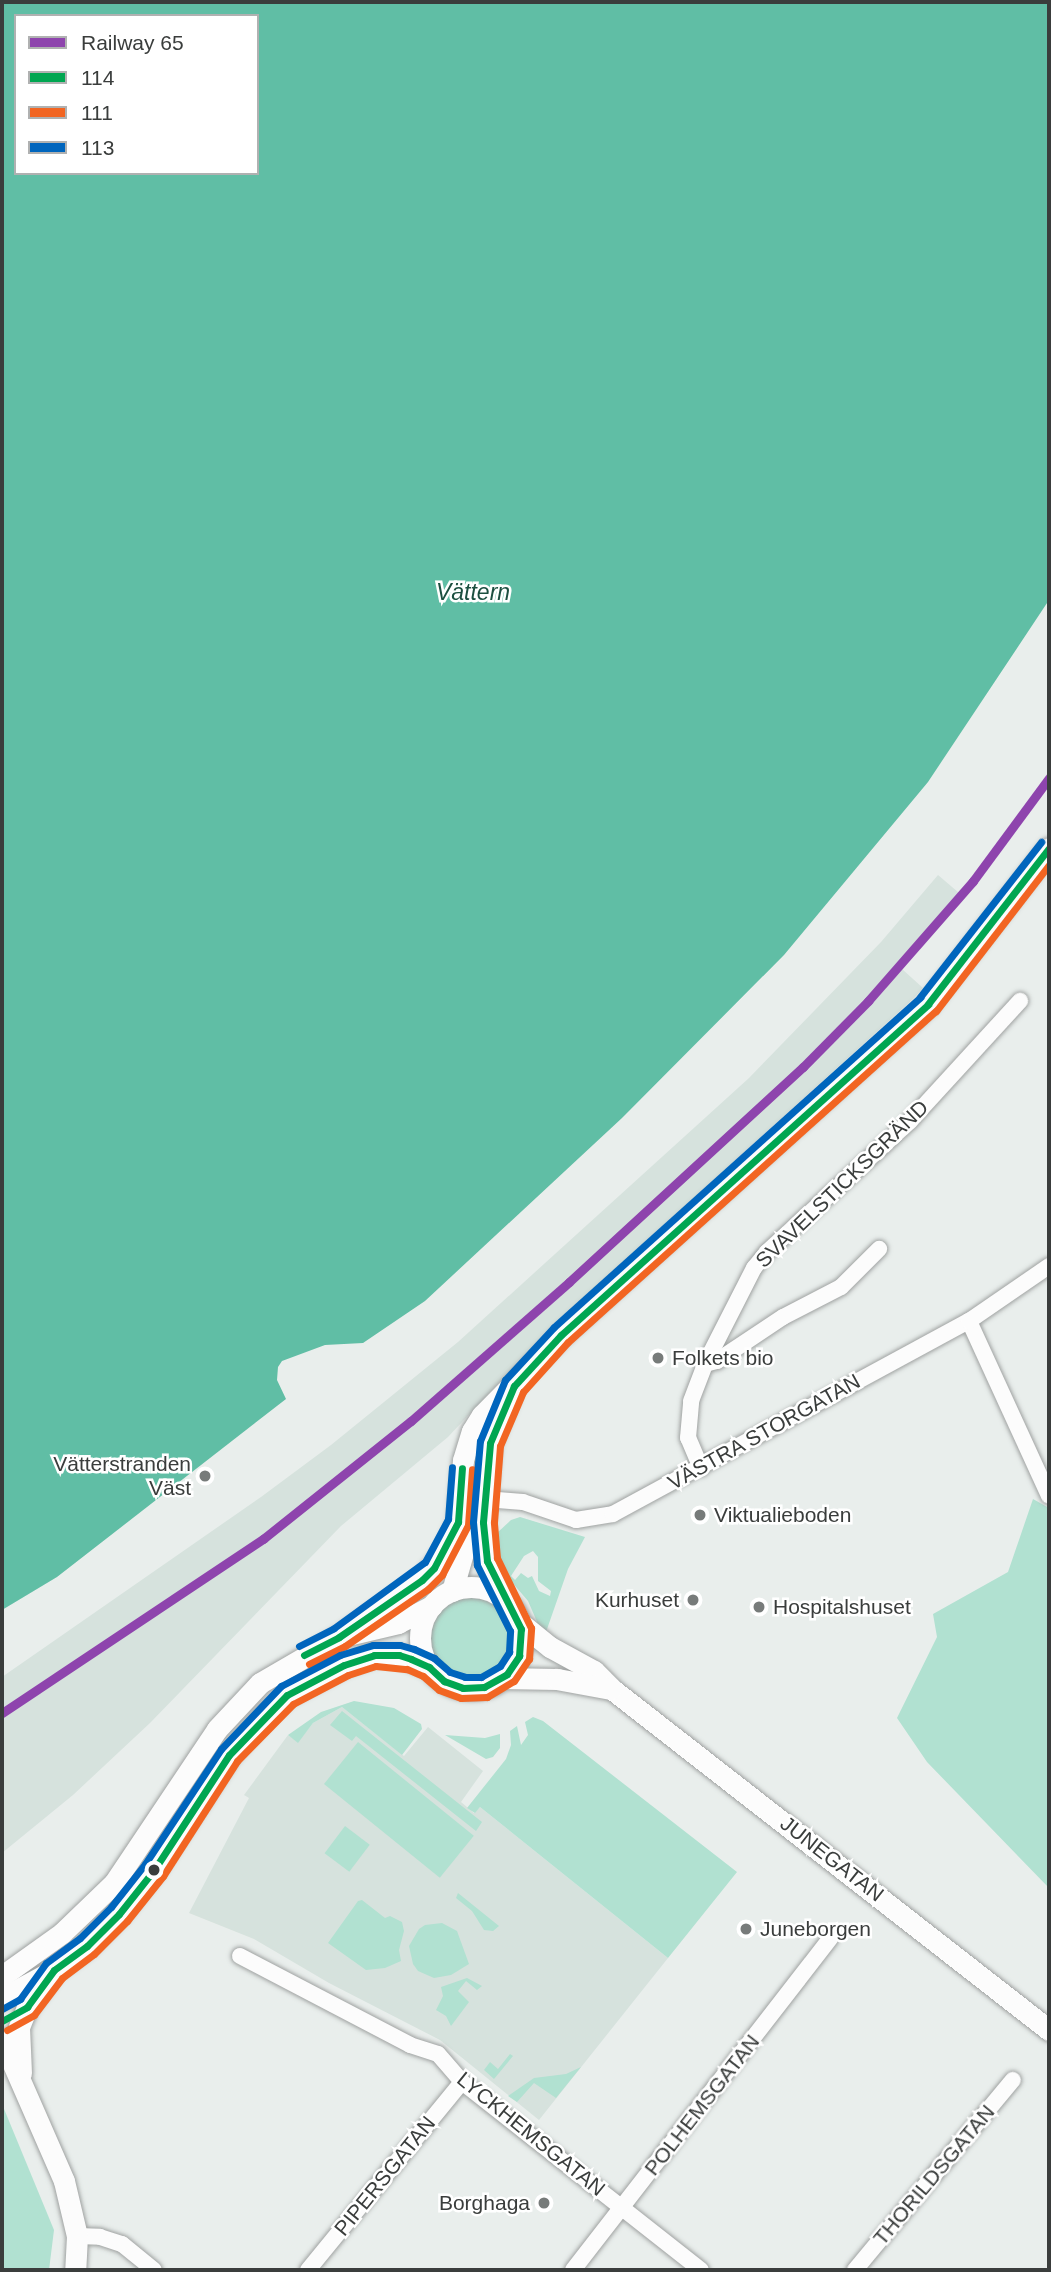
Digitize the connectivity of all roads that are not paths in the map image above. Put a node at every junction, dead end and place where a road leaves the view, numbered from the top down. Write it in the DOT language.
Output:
graph roads {
  1 [pos="1049,848"];
  2 [pos="1020,1001"];
  3 [pos="879,1249"];
  4 [pos="1049,1266"];
  5 [pos="969,1321"];
  6 [pos="705,1364"];
  7 [pos="514,1385"];
  8 [pos="701,1468"];
  9 [pos="1049,1496"];
  10 [pos="460,1497"];
  11 [pos="485,1499"];
  12 [pos="458,1522"];
  13 [pos="452,1591"];
  14 [pos="503,1599"];
  15 [pos="432,1605"];
  16 [pos="519,1622"];
  17 [pos="339,1637"];
  18 [pos="429,1667"];
  19 [pos="502,1678"];
  20 [pos="613,1690"];
  21 [pos="830,1939"];
  22 [pos="240,1956"];
  23 [pos="54,1970"];
  24 [pos="2,1976"];
  25 [pos="2,1998"];
  26 [pos="1049,2029"];
  27 [pos="2,2039"];
  28 [pos="2,2061"];
  29 [pos="1013,2080"];
  30 [pos="462,2082"];
  31 [pos="22,2089"];
  32 [pos="622,2208"];
  33 [pos="77,2236"];
  34 [pos="75,2270"];
  35 [pos="154,2270"];
  36 [pos="309,2270"];
  37 [pos="573,2270"];
  38 [pos="701,2270"];
  39 [pos="855,2270"];
  1 -- 7 [label="street"];
  2 -- 6 [label="street, SVAVELSTICKSGRÄND"];
  3 -- 6 [label="street"];
  4 -- 5 [label="street, VÄSTRA STORGATAN"];
  5 -- 8 [label="street, VÄSTRA STORGATAN"];
  5 -- 9 [label="street"];
  6 -- 8 [label="street, SVAVELSTICKSGRÄND"];
  7 -- 10 [label="street"];
  7 -- 11 [label="street"];
  8 -- 11 [label="street, VÄSTRA STORGATAN"];
  10 -- 11 [label="street, VÄSTRA STORGATAN"];
  10 -- 12 [label="street"];
  11 -- 14 [label="street"];
  12 -- 13 [label="street"];
  12 -- 17 [label="street"];
  13 -- 14 [label="street"];
  13 -- 15 [label="street"];
  14 -- 16 [label="street"];
  15 -- 17 [label="street"];
  15 -- 18 [label="street"];
  16 -- 19 [label="street"];
  16 -- 20 [label="street, JUNEGATAN"];
  17 -- 24 [label="street"];
  18 -- 19 [label="street"];
  18 -- 23 [label="street"];
  19 -- 20 [label="street, JUNEGATAN"];
  20 -- 26 [label="street, JUNEGATAN"];
  21 -- 32 [label="street, POLHEMSGATAN"];
  22 -- 30 [label="street, LYCKHEMSGATAN"];
  23 -- 25 [label="street"];
  23 -- 31 [label="street"];
  27 -- 31 [label="street"];
  28 -- 31 [label="street"];
  29 -- 39 [label="street, THORILDSGATAN"];
  30 -- 32 [label="street, LYCKHEMSGATAN"];
  30 -- 36 [label="street, PIPERSGATAN"];
  31 -- 33 [label="street"];
  32 -- 37 [label="street, POLHEMSGATAN"];
  32 -- 38 [label="street, LYCKHEMSGATAN"];
  33 -- 34 [label="street"];
  33 -- 35 [label="street"];
}
